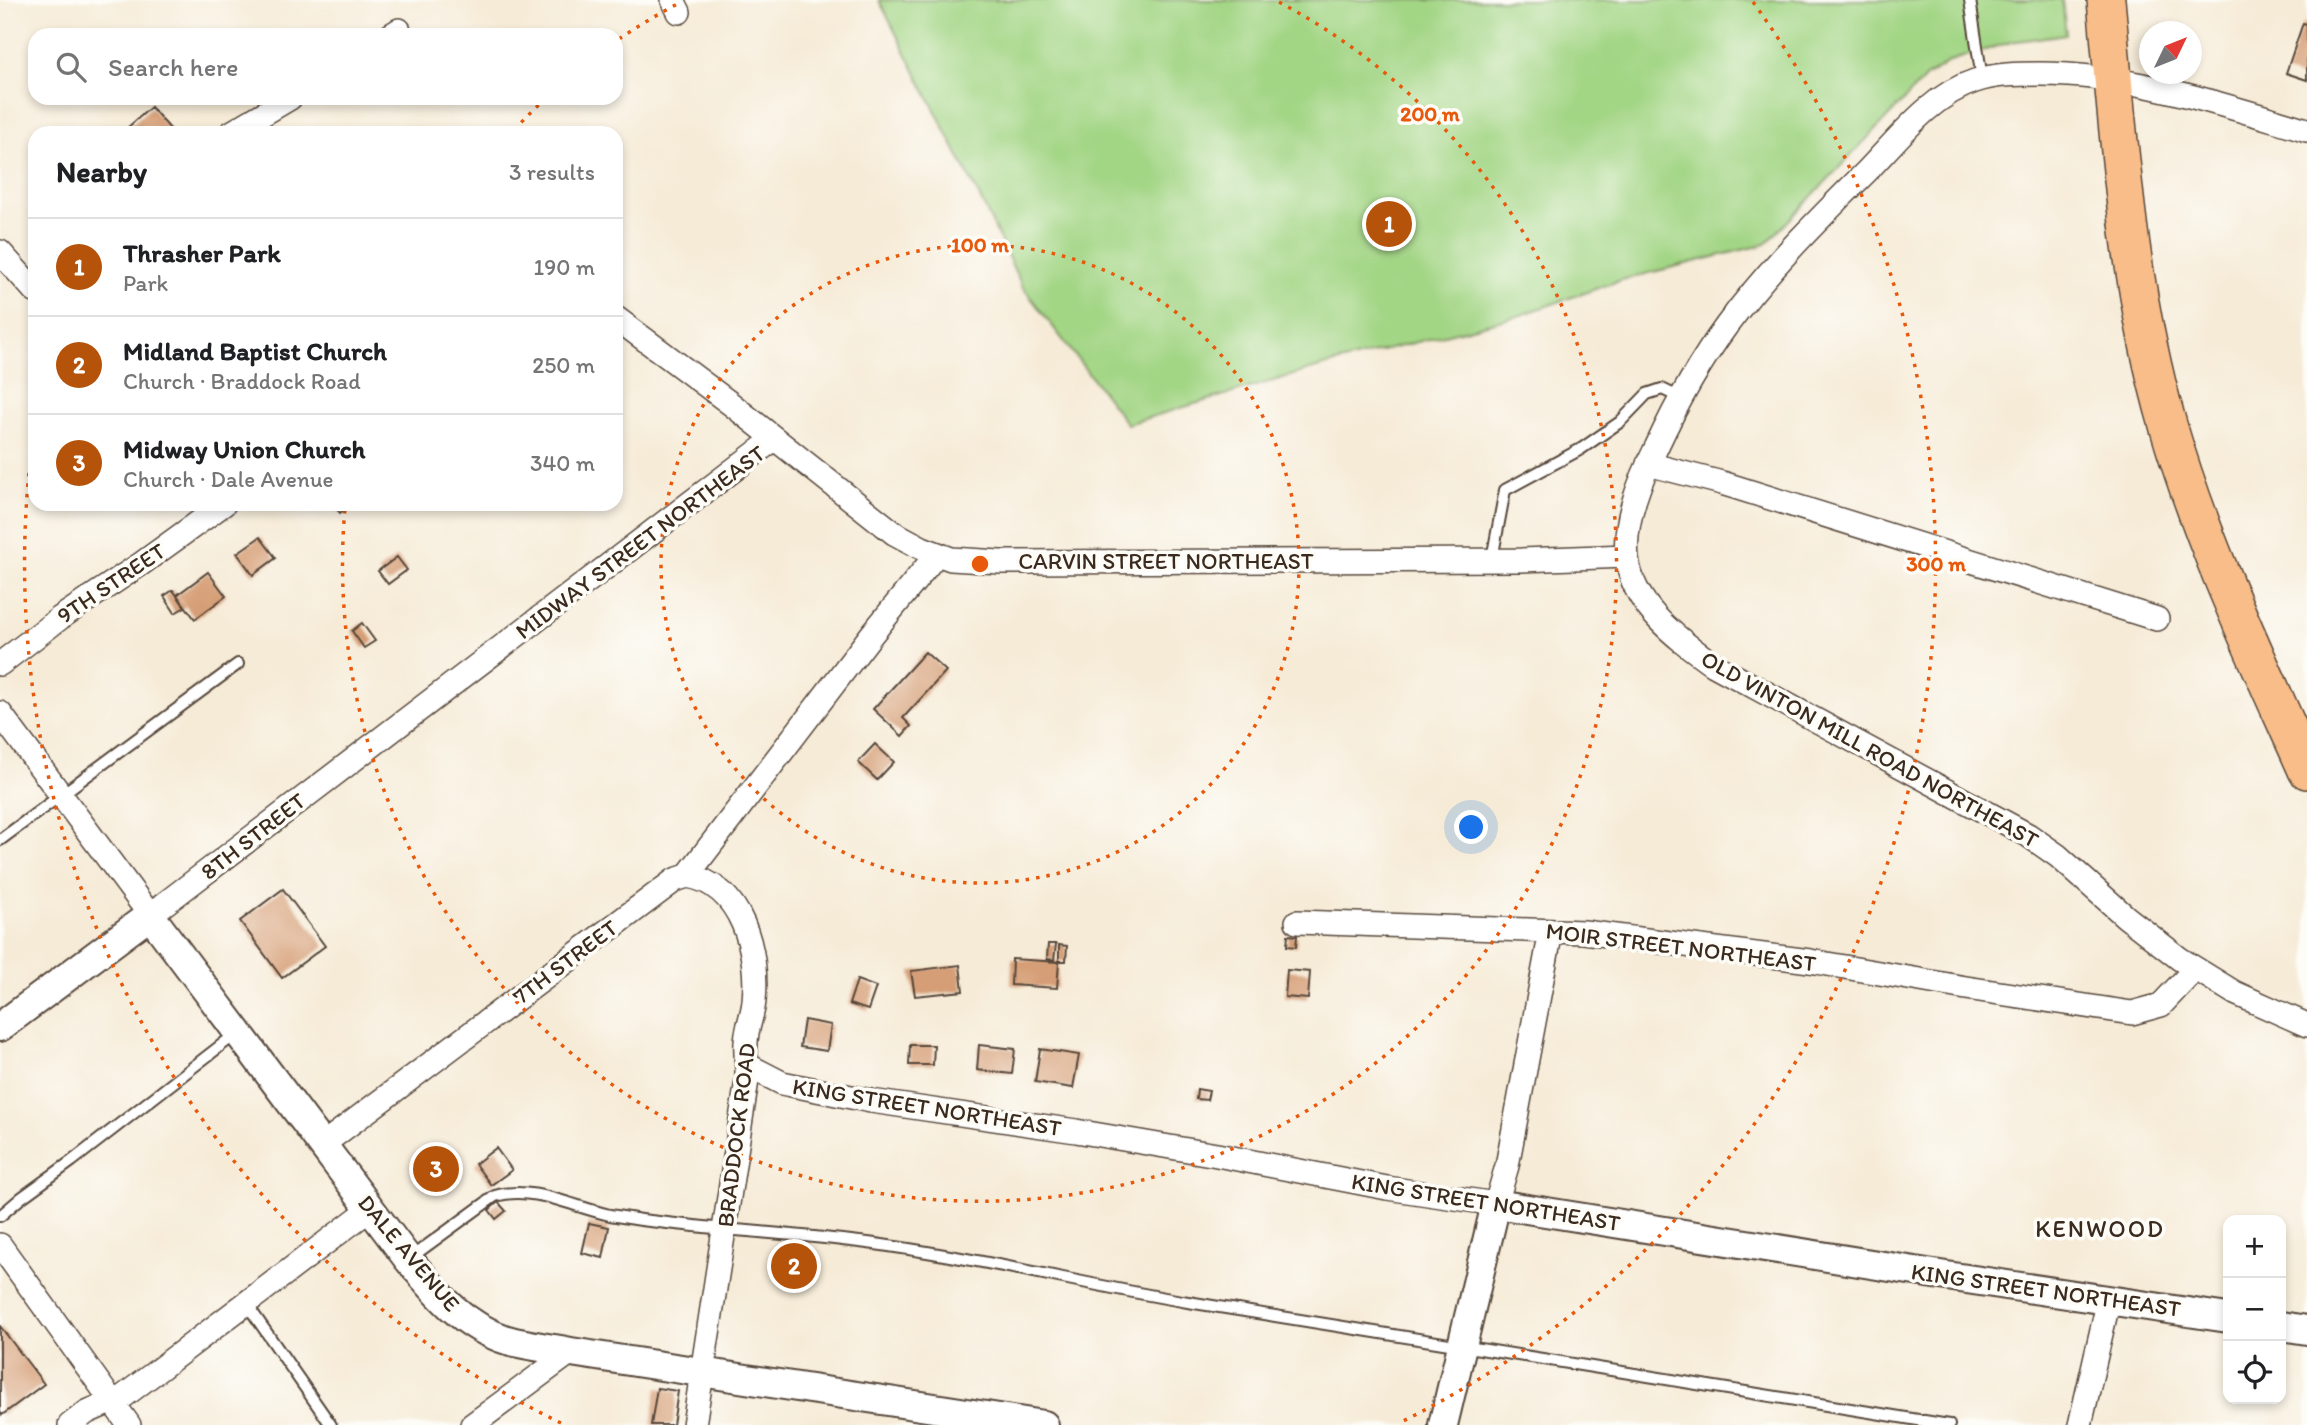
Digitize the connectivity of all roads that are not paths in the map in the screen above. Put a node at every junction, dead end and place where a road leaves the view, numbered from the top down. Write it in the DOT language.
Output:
graph roads {
  1 [pos="1970,0"];
  2 [pos="2106,0"];
  3 [pos="1982,79"];
  4 [pos="2114,79"];
  5 [pos="278,105"];
  6 [pos="244,126"];
  7 [pos="2307,130"];
  8 [pos="0,252"];
  9 [pos="28,283"];
  10 [pos="623,323"];
  11 [pos="1681,398"];
  12 [pos="774,439"];
  13 [pos="1648,464"];
  14 [pos="206,511"];
  15 [pos="937,554"];
  16 [pos="1627,556"];
  17 [pos="1492,559"];
  18 [pos="2157,619"];
  19 [pos="506,645"];
  20 [pos="0,664"];
  21 [pos="237,664"];
  22 [pos="0,713"];
  23 [pos="2307,770"];
  24 [pos="61,794"];
  25 [pos="0,840"];
  26 [pos="687,876"];
  27 [pos="150,915"];
  28 [pos="1297,922"];
  29 [pos="1551,931"];
  30 [pos="2195,969"];
  31 [pos="2307,1026"];
  32 [pos="0,1027"];
  33 [pos="239,1031"];
  34 [pos="749,1066"];
  35 [pos="322,1145"];
  36 [pos="1496,1204"];
  37 [pos="370,1209"];
  38 [pos="0,1216"];
  39 [pos="725,1230"];
  40 [pos="0,1245"];
  41 [pos="408,1259"];
  42 [pos="2109,1299"];
  43 [pos="246,1303"];
  44 [pos="2223,1317"];
  45 [pos="2286,1327"];
  46 [pos="2307,1330"];
  47 [pos="1462,1344"];
  48 [pos="571,1352"];
  49 [pos="702,1372"];
  50 [pos="113,1402"];
  51 [pos="70,1425"];
  52 [pos="129,1425"];
  53 [pos="331,1425"];
  54 [pos="472,1425"];
  55 [pos="694,1425"];
  56 [pos="1044,1425"];
  57 [pos="1443,1425"];
  58 [pos="1949,1425"];
  59 [pos="2080,1425"];
  1 -- 3 [label="lane"];
  2 -- 4 [label="main road"];
  3 -- 4 [label="street, OLD VINTON MILL ROAD NORTHEAST"];
  3 -- 11 [label="street, OLD VINTON MILL ROAD NORTHEAST"];
  4 -- 7 [label="street, OLD VINTON MILL ROAD NORTHEAST"];
  4 -- 23 [label="main road"];
  5 -- 6 [label="street"];
  8 -- 9 [label="street"];
  10 -- 12 [label="street, CARVIN STREET NORTHEAST"];
  11 -- 13 [label="street, OLD VINTON MILL ROAD NORTHEAST"];
  11 -- 17 [label="lane"];
  12 -- 15 [label="street, CARVIN STREET NORTHEAST"];
  12 -- 19 [label="street, MIDWAY STREET NORTHEAST"];
  13 -- 16 [label="street, OLD VINTON MILL ROAD NORTHEAST"];
  13 -- 18 [label="street"];
  14 -- 20 [label="street, 9TH STREET"];
  15 -- 17 [label="street, CARVIN STREET NORTHEAST"];
  15 -- 26 [label="street, 7TH STREET"];
  16 -- 17 [label="street, CARVIN STREET NORTHEAST"];
  16 -- 30 [label="street, OLD VINTON MILL ROAD NORTHEAST"];
  19 -- 27 [label="street, 8TH STREET"];
  21 -- 24 [label="lane"];
  22 -- 24 [label="street, DALE AVENUE"];
  24 -- 25 [label="lane"];
  24 -- 27 [label="street, DALE AVENUE"];
  26 -- 34 [label="street, BRADDOCK ROAD"];
  26 -- 35 [label="street, 7TH STREET"];
  27 -- 32 [label="street, 8TH STREET"];
  27 -- 33 [label="street, DALE AVENUE"];
  28 -- 29 [label="street, MOIR STREET NORTHEAST"];
  29 -- 30 [label="street, MOIR STREET NORTHEAST"];
  29 -- 36 [label="street"];
  30 -- 31 [label="street, OLD VINTON MILL ROAD NORTHEAST"];
  33 -- 35 [label="street, DALE AVENUE"];
  33 -- 38 [label="lane"];
  34 -- 36 [label="street, KING STREET NORTHEAST"];
  34 -- 39 [label="street, BRADDOCK ROAD"];
  35 -- 37 [label="street, DALE AVENUE"];
  36 -- 42 [label="street, KING STREET NORTHEAST"];
  36 -- 47 [label="street"];
  37 -- 41 [label="street, DALE AVENUE"];
  37 -- 43 [label="street"];
  39 -- 41 [label="lane"];
  39 -- 47 [label="lane"];
  39 -- 49 [label="street, BRADDOCK ROAD"];
  40 -- 50 [label="street"];
  41 -- 48 [label="street, DALE AVENUE"];
  42 -- 44 [label="street, KING STREET NORTHEAST"];
  42 -- 59 [label="street"];
  43 -- 50 [label="street"];
  43 -- 53 [label="lane"];
  45 -- 46 [label="street"];
  47 -- 57 [label="street"];
  47 -- 58 [label="lane"];
  48 -- 49 [label="street, DALE AVENUE"];
  48 -- 54 [label="street"];
  49 -- 55 [label="street, BRADDOCK ROAD"];
  49 -- 56 [label="street, DALE AVENUE"];
  50 -- 51 [label="street"];
  50 -- 52 [label="street"];
}
